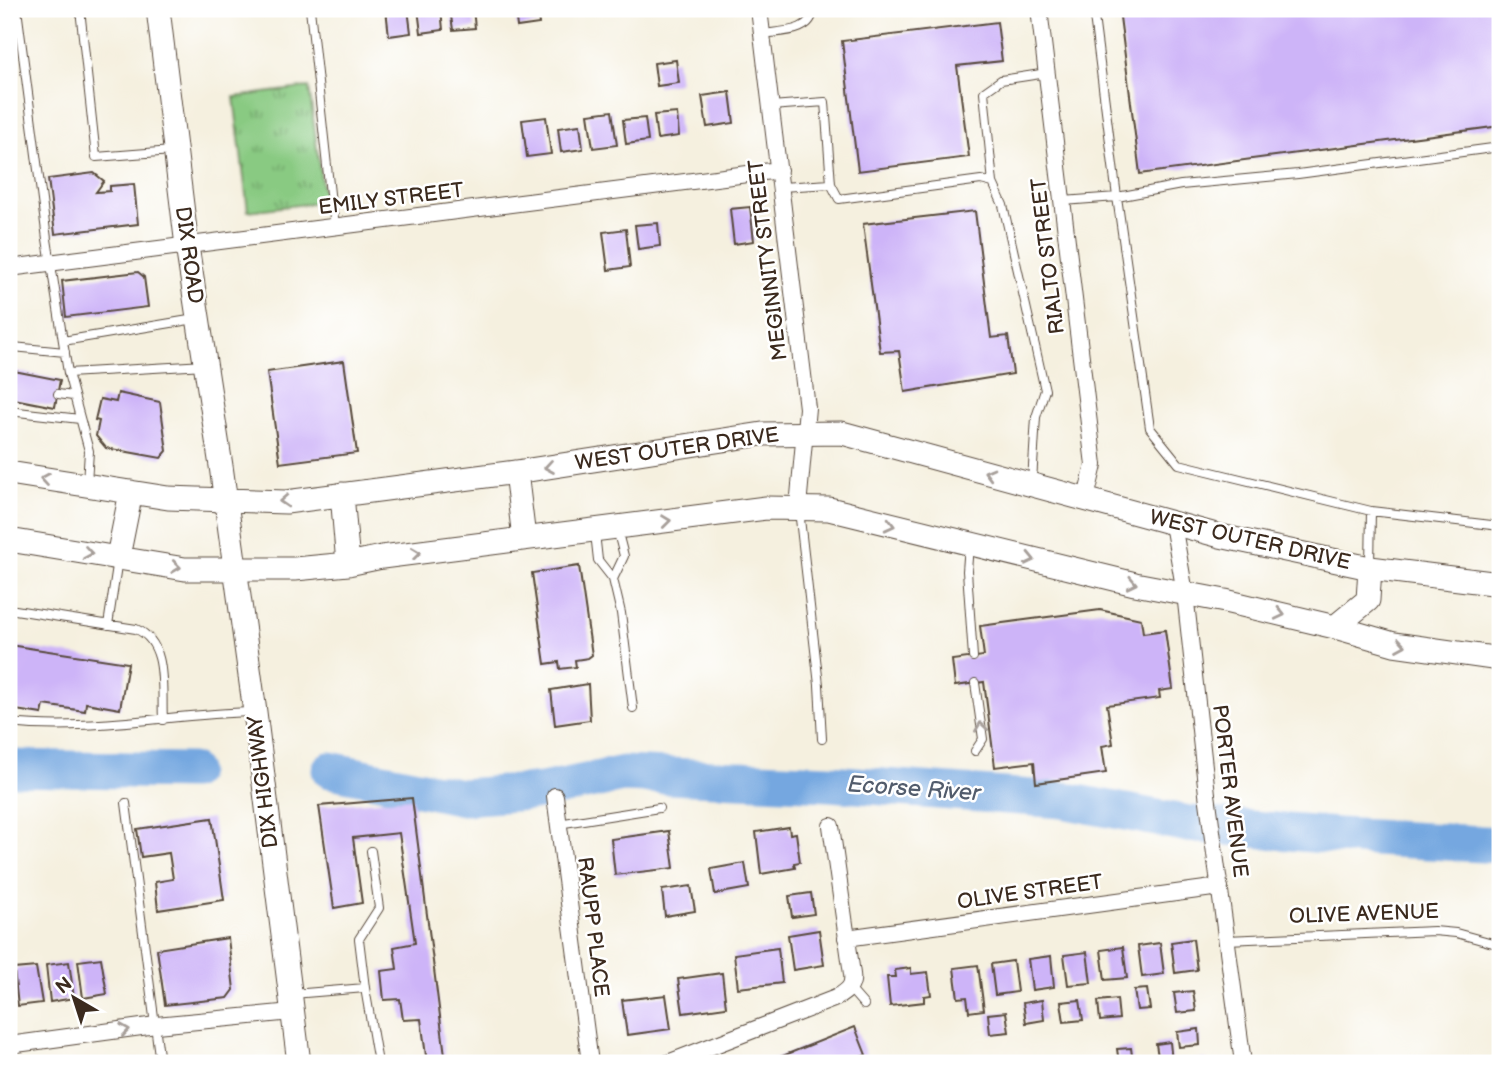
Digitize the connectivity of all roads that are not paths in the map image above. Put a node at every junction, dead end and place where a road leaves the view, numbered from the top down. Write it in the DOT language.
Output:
graph roads {
  1 [pos="18,9"];
  2 [pos="80,9"];
  3 [pos="158,9"];
  4 [pos="310,9"];
  5 [pos="759,9"];
  6 [pos="813,9"];
  7 [pos="1039,9"];
  8 [pos="1093,9"];
  9 [pos="762,34"];
  10 [pos="1047,73"];
  11 [pos="771,106"];
  12 [pos="1500,147"];
  13 [pos="175,150"];
  14 [pos="780,179"];
  15 [pos="993,183"];
  16 [pos="831,184"];
  17 [pos="1116,197"];
  18 [pos="1063,201"];
  19 [pos="336,227"];
  20 [pos="187,246"];
  21 [pos="51,263"];
  22 [pos="9,268"];
  23 [pos="198,318"];
  24 [pos="63,341"];
  25 [pos="13,347"];
  26 [pos="65,352"];
  27 [pos="205,365"];
  28 [pos="68,373"];
  29 [pos="58,394"];
  30 [pos="73,396"];
  31 [pos="9,411"];
  32 [pos="80,419"];
  33 [pos="805,433"];
  34 [pos="516,472"];
  35 [pos="9,473"];
  36 [pos="1032,484"];
  37 [pos="86,486"];
  38 [pos="131,492"];
  39 [pos="342,494"];
  40 [pos="1086,498"];
  41 [pos="226,500"];
  42 [pos="798,507"];
  43 [pos="1371,511"];
  44 [pos="1173,524"];
  45 [pos="1500,526"];
  46 [pos="606,529"];
  47 [pos="524,538"];
  48 [pos="9,540"];
  49 [pos="970,545"];
  50 [pos="118,557"];
  51 [pos="348,564"];
  52 [pos="1370,568"];
  53 [pos="235,569"];
  54 [pos="613,579"];
  55 [pos="1500,584"];
  56 [pos="1185,593"];
  57 [pos="9,609"];
  58 [pos="108,625"];
  59 [pos="1335,627"];
  60 [pos="973,657"];
  61 [pos="1500,659"];
  62 [pos="975,683"];
  63 [pos="633,708"];
  64 [pos="255,712"];
  65 [pos="163,720"];
  66 [pos="9,723"];
  67 [pos="822,739"];
  68 [pos="975,751"];
  69 [pos="555,796"];
  70 [pos="126,803"];
  71 [pos="659,808"];
  72 [pos="558,824"];
  73 [pos="831,826"];
  74 [pos="371,851"];
  75 [pos="1220,887"];
  76 [pos="846,938"];
  77 [pos="1226,940"];
  78 [pos="1500,945"];
  79 [pos="365,988"];
  80 [pos="850,989"];
  81 [pos="291,1003"];
  82 [pos="864,1005"];
  83 [pos="156,1025"];
  84 [pos="9,1045"];
  85 [pos="160,1063"];
  86 [pos="299,1063"];
  87 [pos="378,1063"];
  88 [pos="590,1063"];
  89 [pos="668,1063"];
  90 [pos="1243,1063"];
  1 -- 21 [label="lane"];
  2 -- 13 [label="lane"];
  3 -- 13 [label="main road, DIX ROAD"];
  4 -- 19 [label="lane"];
  5 -- 9 [label="street, MEGINNITY STREET"];
  6 -- 9 [label="lane"];
  7 -- 10 [label="street, RIALTO STREET"];
  8 -- 17 [label="lane"];
  9 -- 11 [label="street, MEGINNITY STREET"];
  10 -- 15 [label="lane"];
  10 -- 18 [label="street, RIALTO STREET"];
  11 -- 14 [label="street, MEGINNITY STREET"];
  11 -- 16 [label="lane"];
  12 -- 17 [label="lane"];
  13 -- 20 [label="main road, DIX ROAD"];
  14 -- 16 [label="lane"];
  14 -- 19 [label="street, EMILY STREET"];
  14 -- 33 [label="street, MEGINNITY STREET"];
  15 -- 16 [label="lane"];
  15 -- 36 [label="lane"];
  17 -- 18 [label="lane"];
  17 -- 43 [label="lane"];
  18 -- 40 [label="street, RIALTO STREET"];
  19 -- 20 [label="street, EMILY STREET"];
  20 -- 21 [label="street, EMILY STREET"];
  20 -- 23 [label="main road, DIX ROAD"];
  21 -- 22 [label="street, EMILY STREET"];
  21 -- 24 [label="lane"];
  23 -- 24 [label="lane"];
  23 -- 27 [label="main road, DIX ROAD"];
  24 -- 26 [label="lane"];
  25 -- 26 [label="lane"];
  26 -- 28 [label="lane"];
  27 -- 28 [label="lane"];
  27 -- 41 [label="main road, DIX ROAD"];
  28 -- 30 [label="lane"];
  29 -- 30 [label="lane"];
  30 -- 32 [label="lane"];
  31 -- 32 [label="lane"];
  32 -- 37 [label="lane"];
  33 -- 34 [label="main road, WEST OUTER DRIVE, one-way"];
  36 -- 33 [label="main road, WEST OUTER DRIVE, one-way"];
  33 -- 42 [label="street, MEGINNITY STREET"];
  34 -- 39 [label="main road, WEST OUTER DRIVE"];
  34 -- 47 [label="main road"];
  37 -- 35 [label="main road, WEST OUTER DRIVE, one-way"];
  36 -- 40 [label="main road, WEST OUTER DRIVE"];
  37 -- 38 [label="main road, WEST OUTER DRIVE"];
  38 -- 41 [label="main road, WEST OUTER DRIVE"];
  38 -- 50 [label="main road"];
  39 -- 41 [label="main road, WEST OUTER DRIVE, one-way"];
  39 -- 51 [label="main road"];
  40 -- 44 [label="main road, WEST OUTER DRIVE"];
  41 -- 53 [label="main road, DIX HIGHWAY"];
  46 -- 42 [label="main road, one-way"];
  42 -- 49 [label="main road, one-way"];
  42 -- 67 [label="lane"];
  43 -- 45 [label="lane"];
  43 -- 52 [label="lane"];
  44 -- 52 [label="main road, WEST OUTER DRIVE"];
  44 -- 56 [label="street, PORTER AVENUE"];
  46 -- 47 [label="main road"];
  46 -- 54 [label="lane"];
  46 -- 54 [label="lane"];
  51 -- 47 [label="main road, one-way"];
  48 -- 50 [label="main road, one-way"];
  49 -- 56 [label="main road, one-way"];
  49 -- 60 [label="lane"];
  50 -- 53 [label="main road, one-way"];
  50 -- 58 [label="lane"];
  51 -- 53 [label="main road"];
  52 -- 55 [label="main road, WEST OUTER DRIVE"];
  52 -- 59 [label="main road"];
  53 -- 64 [label="main road, DIX HIGHWAY"];
  54 -- 63 [label="lane"];
  56 -- 59 [label="main road, one-way"];
  56 -- 75 [label="street, PORTER AVENUE"];
  57 -- 58 [label="lane"];
  58 -- 65 [label="lane"];
  59 -- 61 [label="main road, one-way"];
  68 -- 62 [label="lane, one-way"];
  64 -- 65 [label="lane"];
  64 -- 81 [label="main road, DIX HIGHWAY"];
  65 -- 66 [label="lane"];
  69 -- 72 [label="street, RAUPP PLACE"];
  70 -- 83 [label="lane"];
  71 -- 72 [label="lane"];
  72 -- 88 [label="street, RAUPP PLACE"];
  73 -- 76 [label="street"];
  74 -- 79 [label="lane"];
  75 -- 76 [label="street, OLIVE STREET"];
  75 -- 77 [label="street, PORTER AVENUE"];
  76 -- 80 [label="street"];
  77 -- 78 [label="lane, OLIVE AVENUE"];
  77 -- 90 [label="street, PORTER AVENUE"];
  79 -- 81 [label="lane"];
  79 -- 87 [label="lane"];
  80 -- 82 [label="lane"];
  80 -- 89 [label="street"];
  81 -- 83 [label="street"];
  81 -- 86 [label="main road, DIX HIGHWAY"];
  84 -- 83 [label="street, one-way"];
  83 -- 85 [label="lane"];
}
